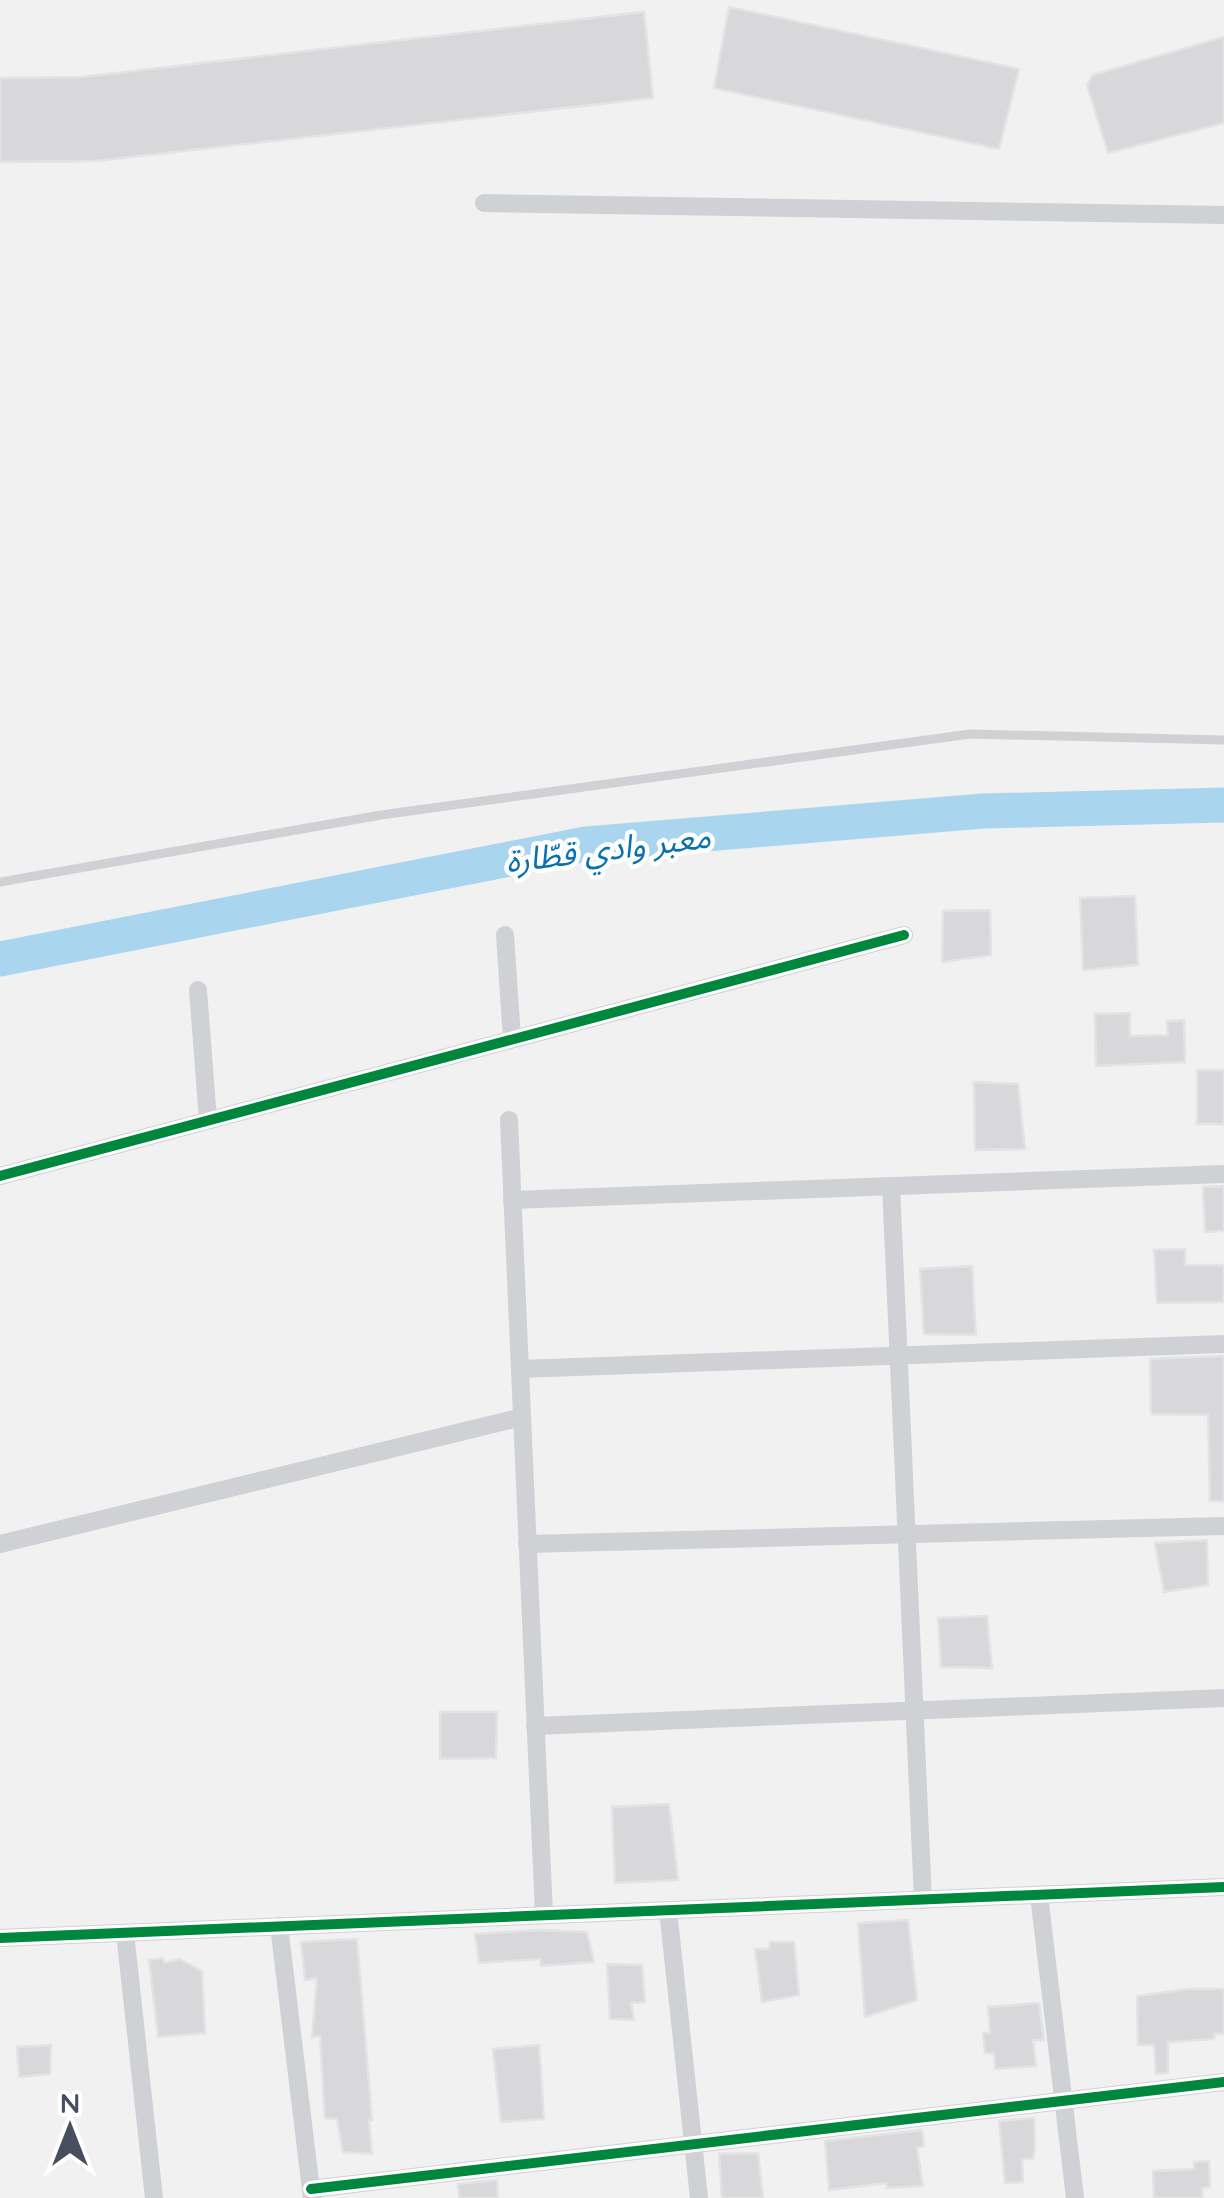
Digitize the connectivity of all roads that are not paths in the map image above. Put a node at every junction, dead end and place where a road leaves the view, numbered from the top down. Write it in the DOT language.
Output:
graph roads {
  1 [pos="484,203"];
  2 [pos="1224,215"];
  3 [pos="1224,740"];
  4 [pos="0,882"];
  5 [pos="506,935"];
  6 [pos="904,935"];
  7 [pos="198,990"];
  8 [pos="512,1039"];
  9 [pos="208,1120"];
  10 [pos="509,1120"];
  11 [pos="1224,1174"];
  12 [pos="0,1176"];
  13 [pos="892,1186"];
  14 [pos="512,1200"];
  15 [pos="1224,1344"];
  16 [pos="899,1356"];
  17 [pos="520,1369"];
  18 [pos="522,1417"];
  19 [pos="1224,1526"];
  20 [pos="907,1534"];
  21 [pos="0,1544"];
  22 [pos="528,1544"];
  23 [pos="1224,1698"];
  24 [pos="914,1710"];
  25 [pos="535,1726"];
  26 [pos="1224,1887"];
  27 [pos="1038,1895"];
  28 [pos="923,1900"];
  29 [pos="668,1910"];
  30 [pos="544,1915"];
  31 [pos="279,1926"];
  32 [pos="125,1933"];
  33 [pos="0,1938"];
  34 [pos="1224,2082"];
  35 [pos="1063,2099"];
  36 [pos="693,2146"];
  37 [pos="311,2193"];
  38 [pos="154,2198"];
  39 [pos="699,2198"];
  40 [pos="1074,2198"];
  1 -- 2 [label="street"];
  3 -- 4 [label="lane"];
  5 -- 8 [label="street"];
  6 -- 8 [label="street"];
  7 -- 9 [label="street"];
  8 -- 9 [label="street"];
  9 -- 12 [label="street"];
  10 -- 14 [label="street"];
  11 -- 13 [label="street"];
  13 -- 14 [label="street"];
  13 -- 16 [label="street"];
  14 -- 17 [label="street"];
  15 -- 16 [label="street"];
  16 -- 17 [label="street"];
  16 -- 20 [label="street"];
  17 -- 18 [label="street"];
  18 -- 21 [label="street"];
  18 -- 22 [label="street"];
  19 -- 20 [label="street"];
  20 -- 22 [label="street"];
  20 -- 24 [label="street"];
  22 -- 25 [label="street"];
  23 -- 24 [label="street"];
  24 -- 25 [label="street"];
  24 -- 28 [label="street"];
  25 -- 30 [label="street"];
  26 -- 27 [label="street"];
  27 -- 28 [label="street"];
  27 -- 35 [label="street"];
  28 -- 29 [label="street"];
  29 -- 30 [label="street"];
  29 -- 36 [label="street"];
  30 -- 31 [label="street"];
  31 -- 32 [label="street"];
  31 -- 37 [label="street"];
  32 -- 33 [label="street"];
  32 -- 38 [label="street"];
  34 -- 35 [label="street"];
  35 -- 36 [label="street"];
  35 -- 40 [label="street"];
  36 -- 37 [label="street"];
  36 -- 39 [label="street"];
}
